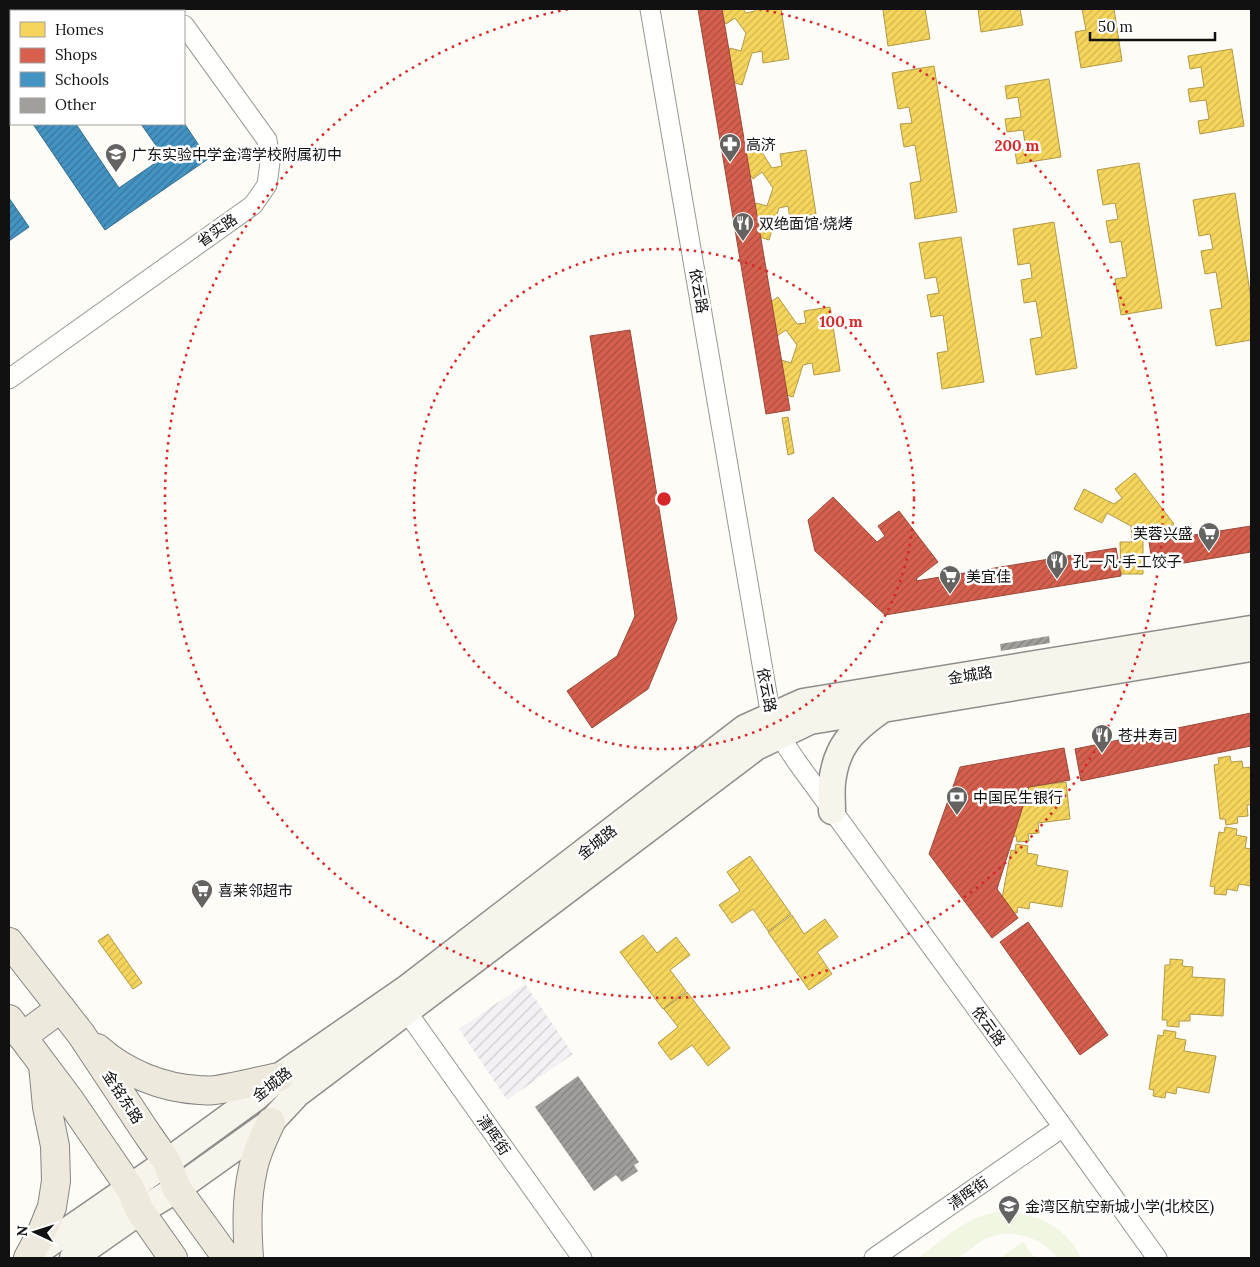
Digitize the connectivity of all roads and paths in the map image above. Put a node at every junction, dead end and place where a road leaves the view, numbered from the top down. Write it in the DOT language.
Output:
graph roads {
  1 [pos="650,9"];
  2 [pos="185,26"];
  3 [pos="9,378"];
  4 [pos="1251,629"];
  5 [pos="1251,648"];
  6 [pos="881,710"];
  7 [pos="775,726"];
  8 [pos="832,811"];
  9 [pos="9,942"];
  10 [pos="61,1008"];
  11 [pos="407,1012"];
  12 [pos="16,1028"];
  13 [pos="81,1034"];
  14 [pos="43,1064"];
  15 [pos="279,1077"];
  16 [pos="271,1122"];
  17 [pos="1063,1127"];
  18 [pos="167,1162"];
  19 [pos="177,1189"];
  20 [pos="135,1199"];
  21 [pos="28,1258"];
  22 [pos="73,1258"];
  23 [pos="173,1258"];
  24 [pos="227,1258"];
  25 [pos="249,1258"];
  26 [pos="582,1258"];
  27 [pos="874,1258"];
  28 [pos="1156,1258"];
  1 -- 7 [label="street, 依云路"];
  2 -- 3 [label="street, 省实路"];
  4 -- 7 [label="street, 金城路"];
  5 -- 6 [label="street, 金城路"];
  6 -- 7 [label="street, 金城路"];
  6 -- 8 [label="street"];
  7 -- 8 [label="street, 依云路"];
  7 -- 11 [label="street, 金城路"];
  7 -- 15 [label="street, 金城路"];
  8 -- 17 [label="street, 依云路"];
  9 -- 10 [label="main road, 金铭东路"];
  10 -- 12 [label="main road"];
  10 -- 13 [label="main road, 金铭东路"];
  11 -- 16 [label="street, 金城路"];
  11 -- 26 [label="street, 清晖街"];
  12 -- 14 [label="main road"];
  13 -- 15 [label="main road"];
  13 -- 18 [label="main road, 金铭东路"];
  14 -- 20 [label="main road"];
  14 -- 21 [label="main road"];
  15 -- 18 [label="street, 金城路"];
  16 -- 19 [label="street, 金城路"];
  16 -- 25 [label="main road"];
  17 -- 27 [label="street, 清晖街"];
  17 -- 28 [label="street, 依云路"];
  18 -- 19 [label="main road, 金铭东路"];
  18 -- 20 [label="street, 金城路"];
  19 -- 20 [label="street, 金城路"];
  19 -- 24 [label="main road, 金铭东路"];
  20 -- 21 [label="street, 金城路"];
  20 -- 22 [label="street, 金城路"];
  20 -- 23 [label="main road"];
}
